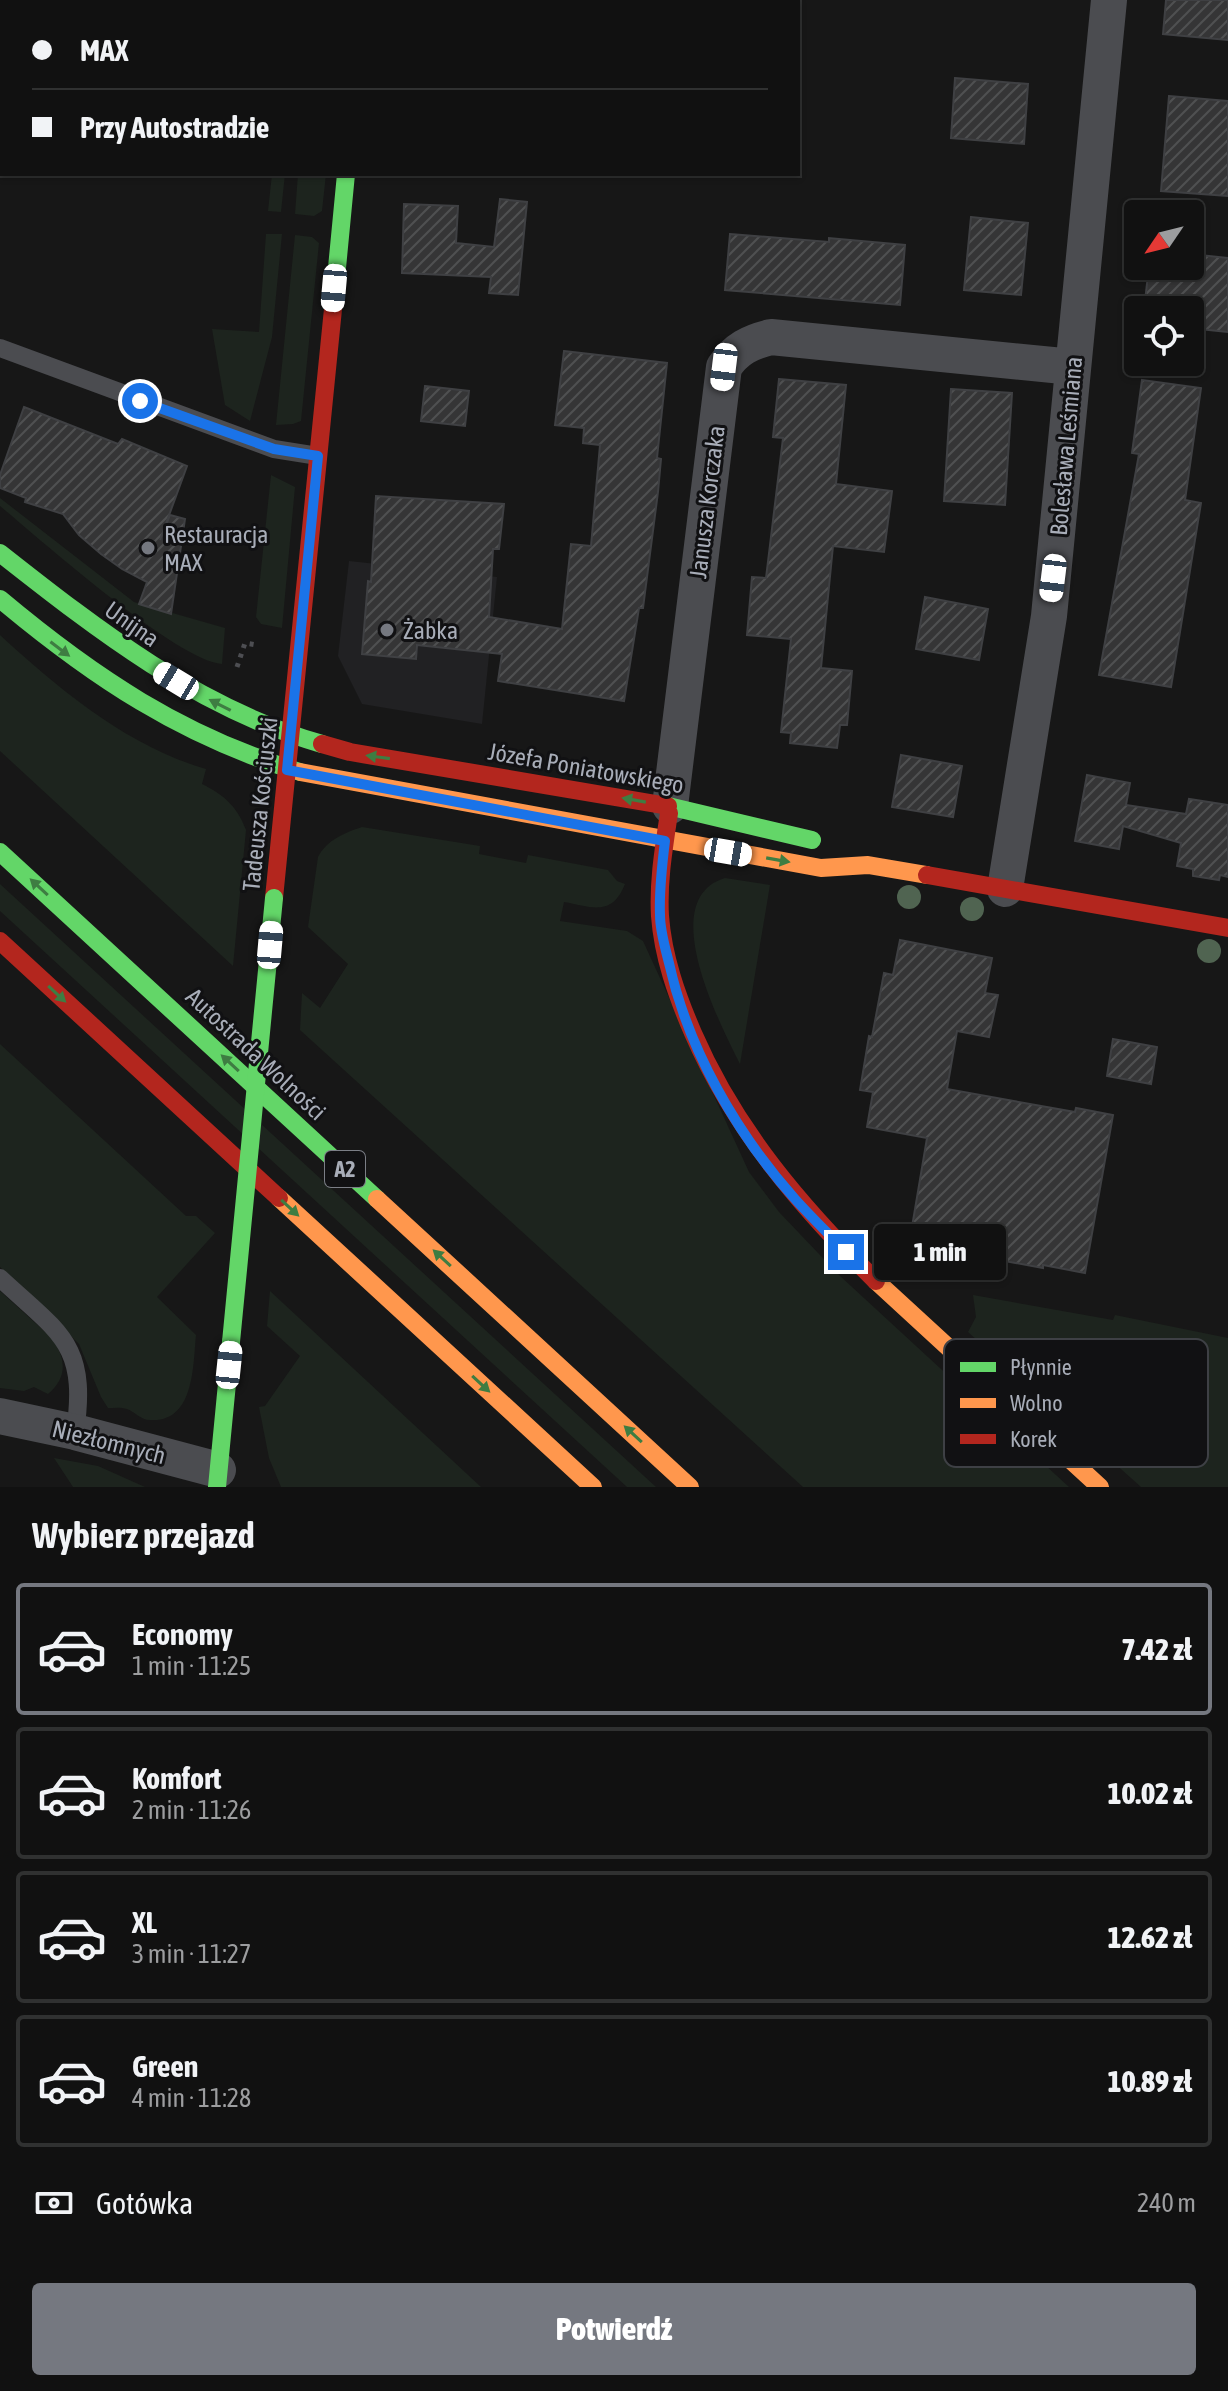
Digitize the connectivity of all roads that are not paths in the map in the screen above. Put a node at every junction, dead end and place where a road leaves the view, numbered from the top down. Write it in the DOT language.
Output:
graph roads {
  1 [pos="1109,0"];
  2 [pos="346,176"];
  3 [pos="0,348"];
  4 [pos="1073,367"];
  5 [pos="318,456"];
  6 [pos="0,553"];
  7 [pos="0,599"];
  8 [pos="291,736"];
  9 [pos="287,770"];
  10 [pos="668,824"];
  11 [pos="0,852"];
  12 [pos="868,865"];
  13 [pos="1005,889"];
  14 [pos="1228,928"];
  15 [pos="0,941"];
  16 [pos="0,1278"];
  17 [pos="944,1344"];
  18 [pos="0,1416"];
  19 [pos="75,1432"];
  20 [pos="1078,1467"];
  21 [pos="217,1478"];
  22 [pos="593,1487"];
  23 [pos="690,1487"];
  24 [pos="1100,1487"];
  1 -- 4 [label="street, Bolesława Leśmiana"];
  2 -- 5 [label="main road, Tadeusza Kościuszki"];
  3 -- 5 [label="lane"];
  4 -- 10 [label="street, Janusza Korczaka"];
  4 -- 13 [label="street, Bolesława Leśmiana"];
  5 -- 8 [label="main road, Tadeusza Kościuszki"];
  8 -- 6 [label="main road, Unijna, one-way"];
  7 -- 9 [label="main road, one-way"];
  8 -- 9 [label="main road, Tadeusza Kościuszki"];
  10 -- 8 [label="main road, Józefa Poniatowskiego, one-way"];
  9 -- 10 [label="main road, Józefa Poniatowskiego"];
  9 -- 21 [label="main road, Tadeusza Kościuszki, bridge"];
  10 -- 12 [label="main road, Józefa Poniatowskiego"];
  10 -- 12 [label="main road, Józefa Poniatowskiego, one-way"];
  10 -- 17 [label="main road"];
  23 -- 11 [label="main road, Autostrada Wolności / A2, one-way"];
  12 -- 13 [label="main road, Józefa Poniatowskiego"];
  13 -- 14 [label="main road, Józefa Poniatowskiego"];
  15 -- 22 [label="main road, one-way"];
  16 -- 19 [label="lane"];
  18 -- 19 [label="street, Niezłomnych"];
  19 -- 21 [label="street, Niezłomnych"];
  20 -- 24 [label="main road"];
}
